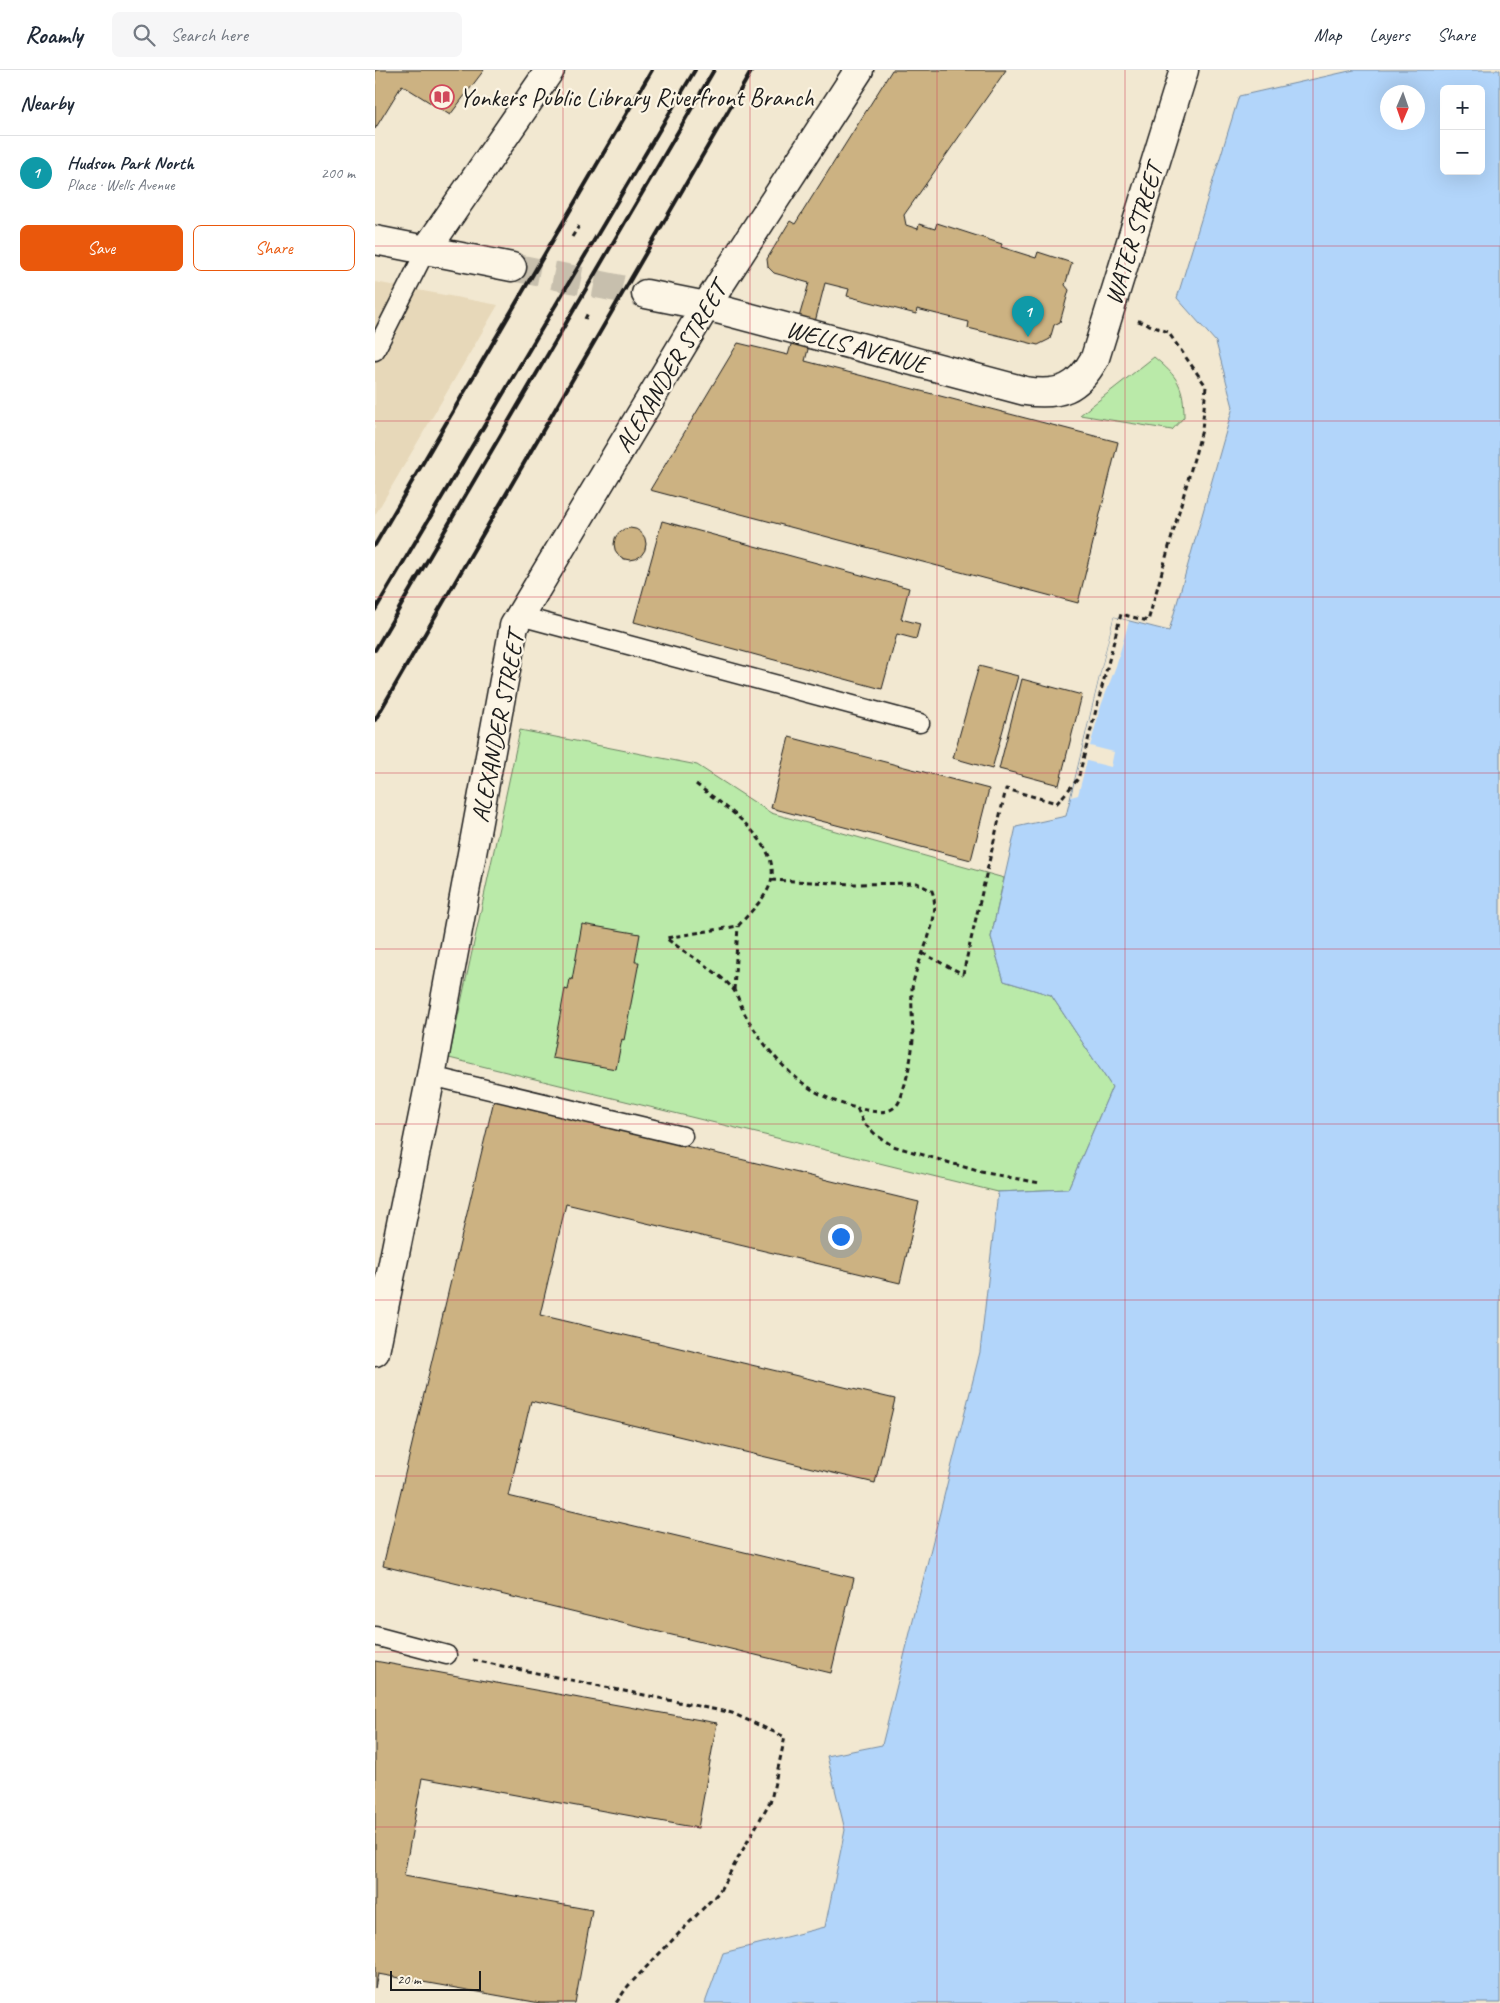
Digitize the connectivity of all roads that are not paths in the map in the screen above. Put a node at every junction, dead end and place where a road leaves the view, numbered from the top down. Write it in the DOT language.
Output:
graph roads {
  1 [pos="550,70"];
  2 [pos="859,70"];
  3 [pos="1184,70"];
  4 [pos="375,240"];
  5 [pos="426,250"];
  6 [pos="513,268"];
  7 [pos="646,294"];
  8 [pos="706,306"];
  9 [pos="375,351"];
  10 [pos="1067,389"];
  11 [pos="520,616"];
  12 [pos="920,724"];
  13 [pos="431,1076"];
  14 [pos="683,1136"];
  15 [pos="375,1352"];
  16 [pos="375,1636"];
  17 [pos="447,1655"];
  1 -- 5 [label="street"];
  2 -- 8 [label="street, ALEXANDER STREET"];
  3 -- 10 [label="street, WATER STREET"];
  4 -- 5 [label="street"];
  5 -- 6 [label="street"];
  5 -- 9 [label="lane"];
  7 -- 8 [label="street, WELLS AVENUE"];
  8 -- 10 [label="street, WELLS AVENUE"];
  8 -- 11 [label="street, ALEXANDER STREET"];
  11 -- 12 [label="lane"];
  11 -- 13 [label="street, ALEXANDER STREET"];
  13 -- 14 [label="lane"];
  13 -- 15 [label="street, ALEXANDER STREET"];
  16 -- 17 [label="lane"];
}
